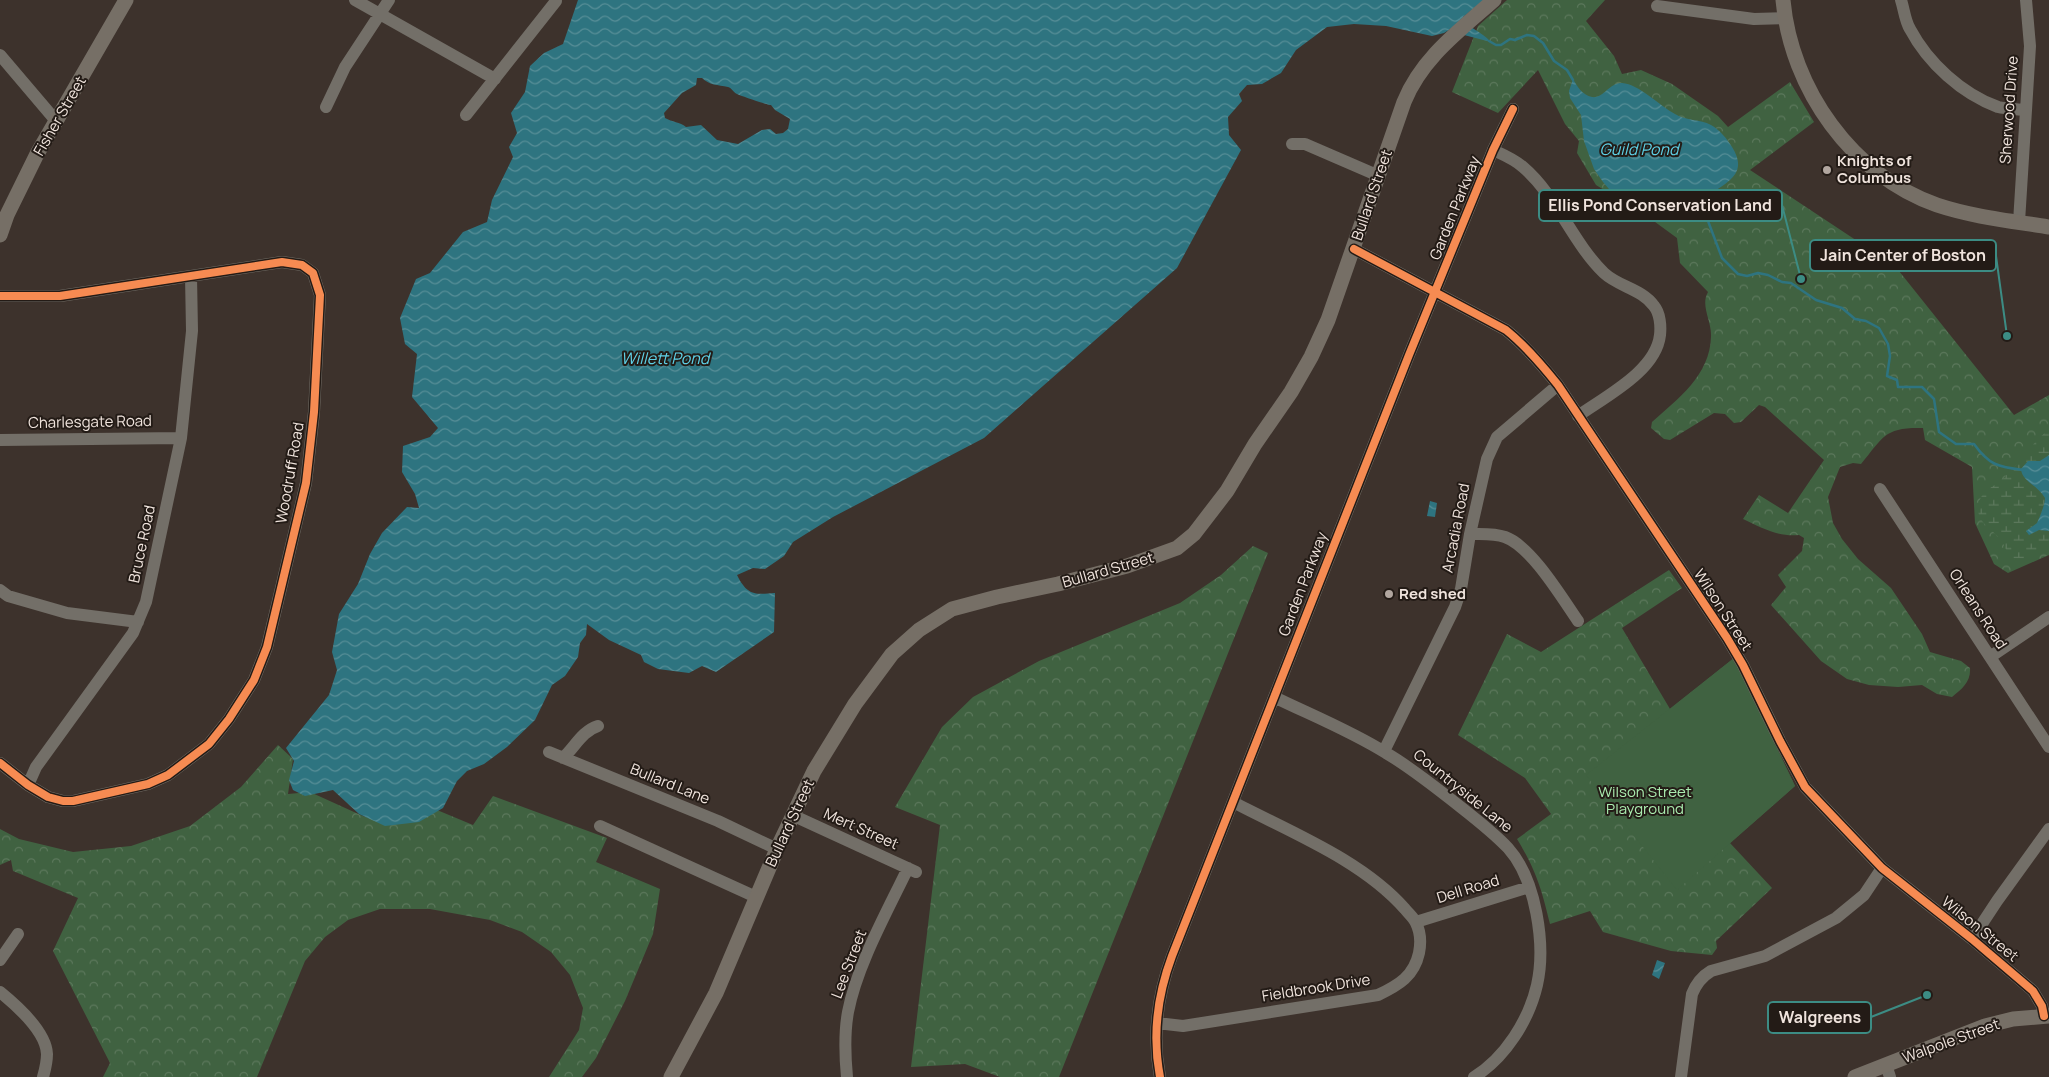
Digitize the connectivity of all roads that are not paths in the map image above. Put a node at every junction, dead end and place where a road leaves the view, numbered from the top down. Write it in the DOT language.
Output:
graph roads {
  1 [pos="126,0"];
  2 [pos="355,0"];
  3 [pos="388,0"];
  4 [pos="1494,0"];
  5 [pos="1783,0"];
  6 [pos="1901,0"];
  7 [pos="2026,0"];
  8 [pos="556,1"];
  9 [pos="1657,6"];
  10 [pos="380,13"];
  11 [pos="1785,18"];
  12 [pos="0,54"];
  13 [pos="495,79"];
  14 [pos="326,108"];
  15 [pos="1513,109"];
  16 [pos="2025,110"];
  17 [pos="466,115"];
  18 [pos="57,122"];
  19 [pos="1292,144"];
  20 [pos="1493,150"];
  21 [pos="1379,176"];
  22 [pos="2019,222"];
  23 [pos="2049,227"];
  24 [pos="0,235"];
  25 [pos="1354,249"];
  26 [pos="191,276"];
  27 [pos="1434,293"];
  28 [pos="0,296"];
  29 [pos="1558,385"];
  30 [pos="1578,416"];
  31 [pos="181,438"];
  32 [pos="0,440"];
  33 [pos="1880,489"];
  34 [pos="1470,534"];
  35 [pos="0,590"];
  36 [pos="2049,617"];
  37 [pos="1578,621"];
  38 [pos="138,622"];
  39 [pos="1990,657"];
  40 [pos="1274,696"];
  41 [pos="598,726"];
  42 [pos="2049,747"];
  43 [pos="1384,751"];
  44 [pos="549,752"];
  45 [pos="562,758"];
  46 [pos="0,763"];
  47 [pos="28,785"];
  48 [pos="1234,802"];
  49 [pos="792,815"];
  50 [pos="600,826"];
  51 [pos="2049,829"];
  52 [pos="777,849"];
  53 [pos="1882,868"];
  54 [pos="912,870"];
  55 [pos="1529,887"];
  56 [pos="756,897"];
  57 [pos="1416,922"];
  58 [pos="18,934"];
  59 [pos="1972,939"];
  60 [pos="0,960"];
  61 [pos="0,992"];
  62 [pos="2046,1016"];
  63 [pos="1157,1023"];
  64 [pos="1888,1071"];
  65 [pos="43,1077"];
  66 [pos="671,1077"];
  67 [pos="847,1077"];
  68 [pos="1160,1077"];
  69 [pos="1474,1077"];
  70 [pos="1681,1077"];
  71 [pos="1855,1077"];
  1 -- 18 [label="main road, Fisher Street"];
  2 -- 10 [label="street"];
  3 -- 10 [label="street"];
  4 -- 21 [label="main road, Bullard Street"];
  5 -- 11 [label="main road"];
  6 -- 16 [label="street"];
  7 -- 16 [label="street, Sherwood Drive"];
  8 -- 13 [label="street"];
  9 -- 11 [label="street"];
  10 -- 13 [label="street"];
  10 -- 14 [label="street"];
  11 -- 22 [label="main road"];
  12 -- 18 [label="street"];
  13 -- 17 [label="street"];
  15 -- 20 [label="street, Garden Parkway"];
  16 -- 22 [label="street, Sherwood Drive"];
  18 -- 24 [label="main road, Fisher Street"];
  19 -- 21 [label="street"];
  20 -- 27 [label="street, Garden Parkway"];
  20 -- 30 [label="street"];
  21 -- 25 [label="main road, Bullard Street"];
  22 -- 23 [label="main road"];
  25 -- 27 [label="street, Wilson Street"];
  25 -- 49 [label="main road, Bullard Street"];
  26 -- 28 [label="street, Woodruff Road"];
  26 -- 31 [label="street, Bruce Road"];
  26 -- 47 [label="street, Woodruff Road"];
  27 -- 29 [label="street, Wilson Street"];
  27 -- 40 [label="street, Garden Parkway"];
  29 -- 30 [label="street, Wilson Street"];
  29 -- 34 [label="street, Arcadia Road"];
  30 -- 53 [label="street, Wilson Street"];
  31 -- 32 [label="street, Charlesgate Road"];
  31 -- 38 [label="street, Bruce Road"];
  33 -- 39 [label="street, Orleans Road"];
  34 -- 37 [label="street"];
  34 -- 43 [label="street, Arcadia Road"];
  35 -- 38 [label="street"];
  36 -- 39 [label="street"];
  38 -- 47 [label="street, Bruce Road"];
  39 -- 42 [label="street, Orleans Road"];
  40 -- 43 [label="street, Countryside Lane"];
  40 -- 48 [label="street, Garden Parkway"];
  41 -- 45 [label="street"];
  43 -- 55 [label="street, Countryside Lane"];
  44 -- 45 [label="street, Bullard Lane"];
  45 -- 52 [label="street, Bullard Lane"];
  46 -- 47 [label="street, Woodruff Road"];
  48 -- 57 [label="street"];
  48 -- 63 [label="street, Garden Parkway"];
  49 -- 52 [label="main road, Bullard Street"];
  49 -- 54 [label="street, Mert Street"];
  50 -- 56 [label="street"];
  51 -- 59 [label="street"];
  52 -- 56 [label="main road, Bullard Street"];
  53 -- 59 [label="street, Wilson Street"];
  53 -- 70 [label="street"];
  54 -- 67 [label="street, Lee Street"];
  55 -- 57 [label="street, Dell Road"];
  55 -- 69 [label="street, Countryside Lane"];
  56 -- 66 [label="main road, Bullard Street"];
  57 -- 63 [label="street, Fieldbrook Drive"];
  58 -- 60 [label="street"];
  59 -- 62 [label="street, Wilson Street"];
  61 -- 65 [label="street"];
  62 -- 64 [label="main road, Walpole Street"];
  63 -- 68 [label="street, Garden Parkway"];
  64 -- 71 [label="main road, Walpole Street"];
}
